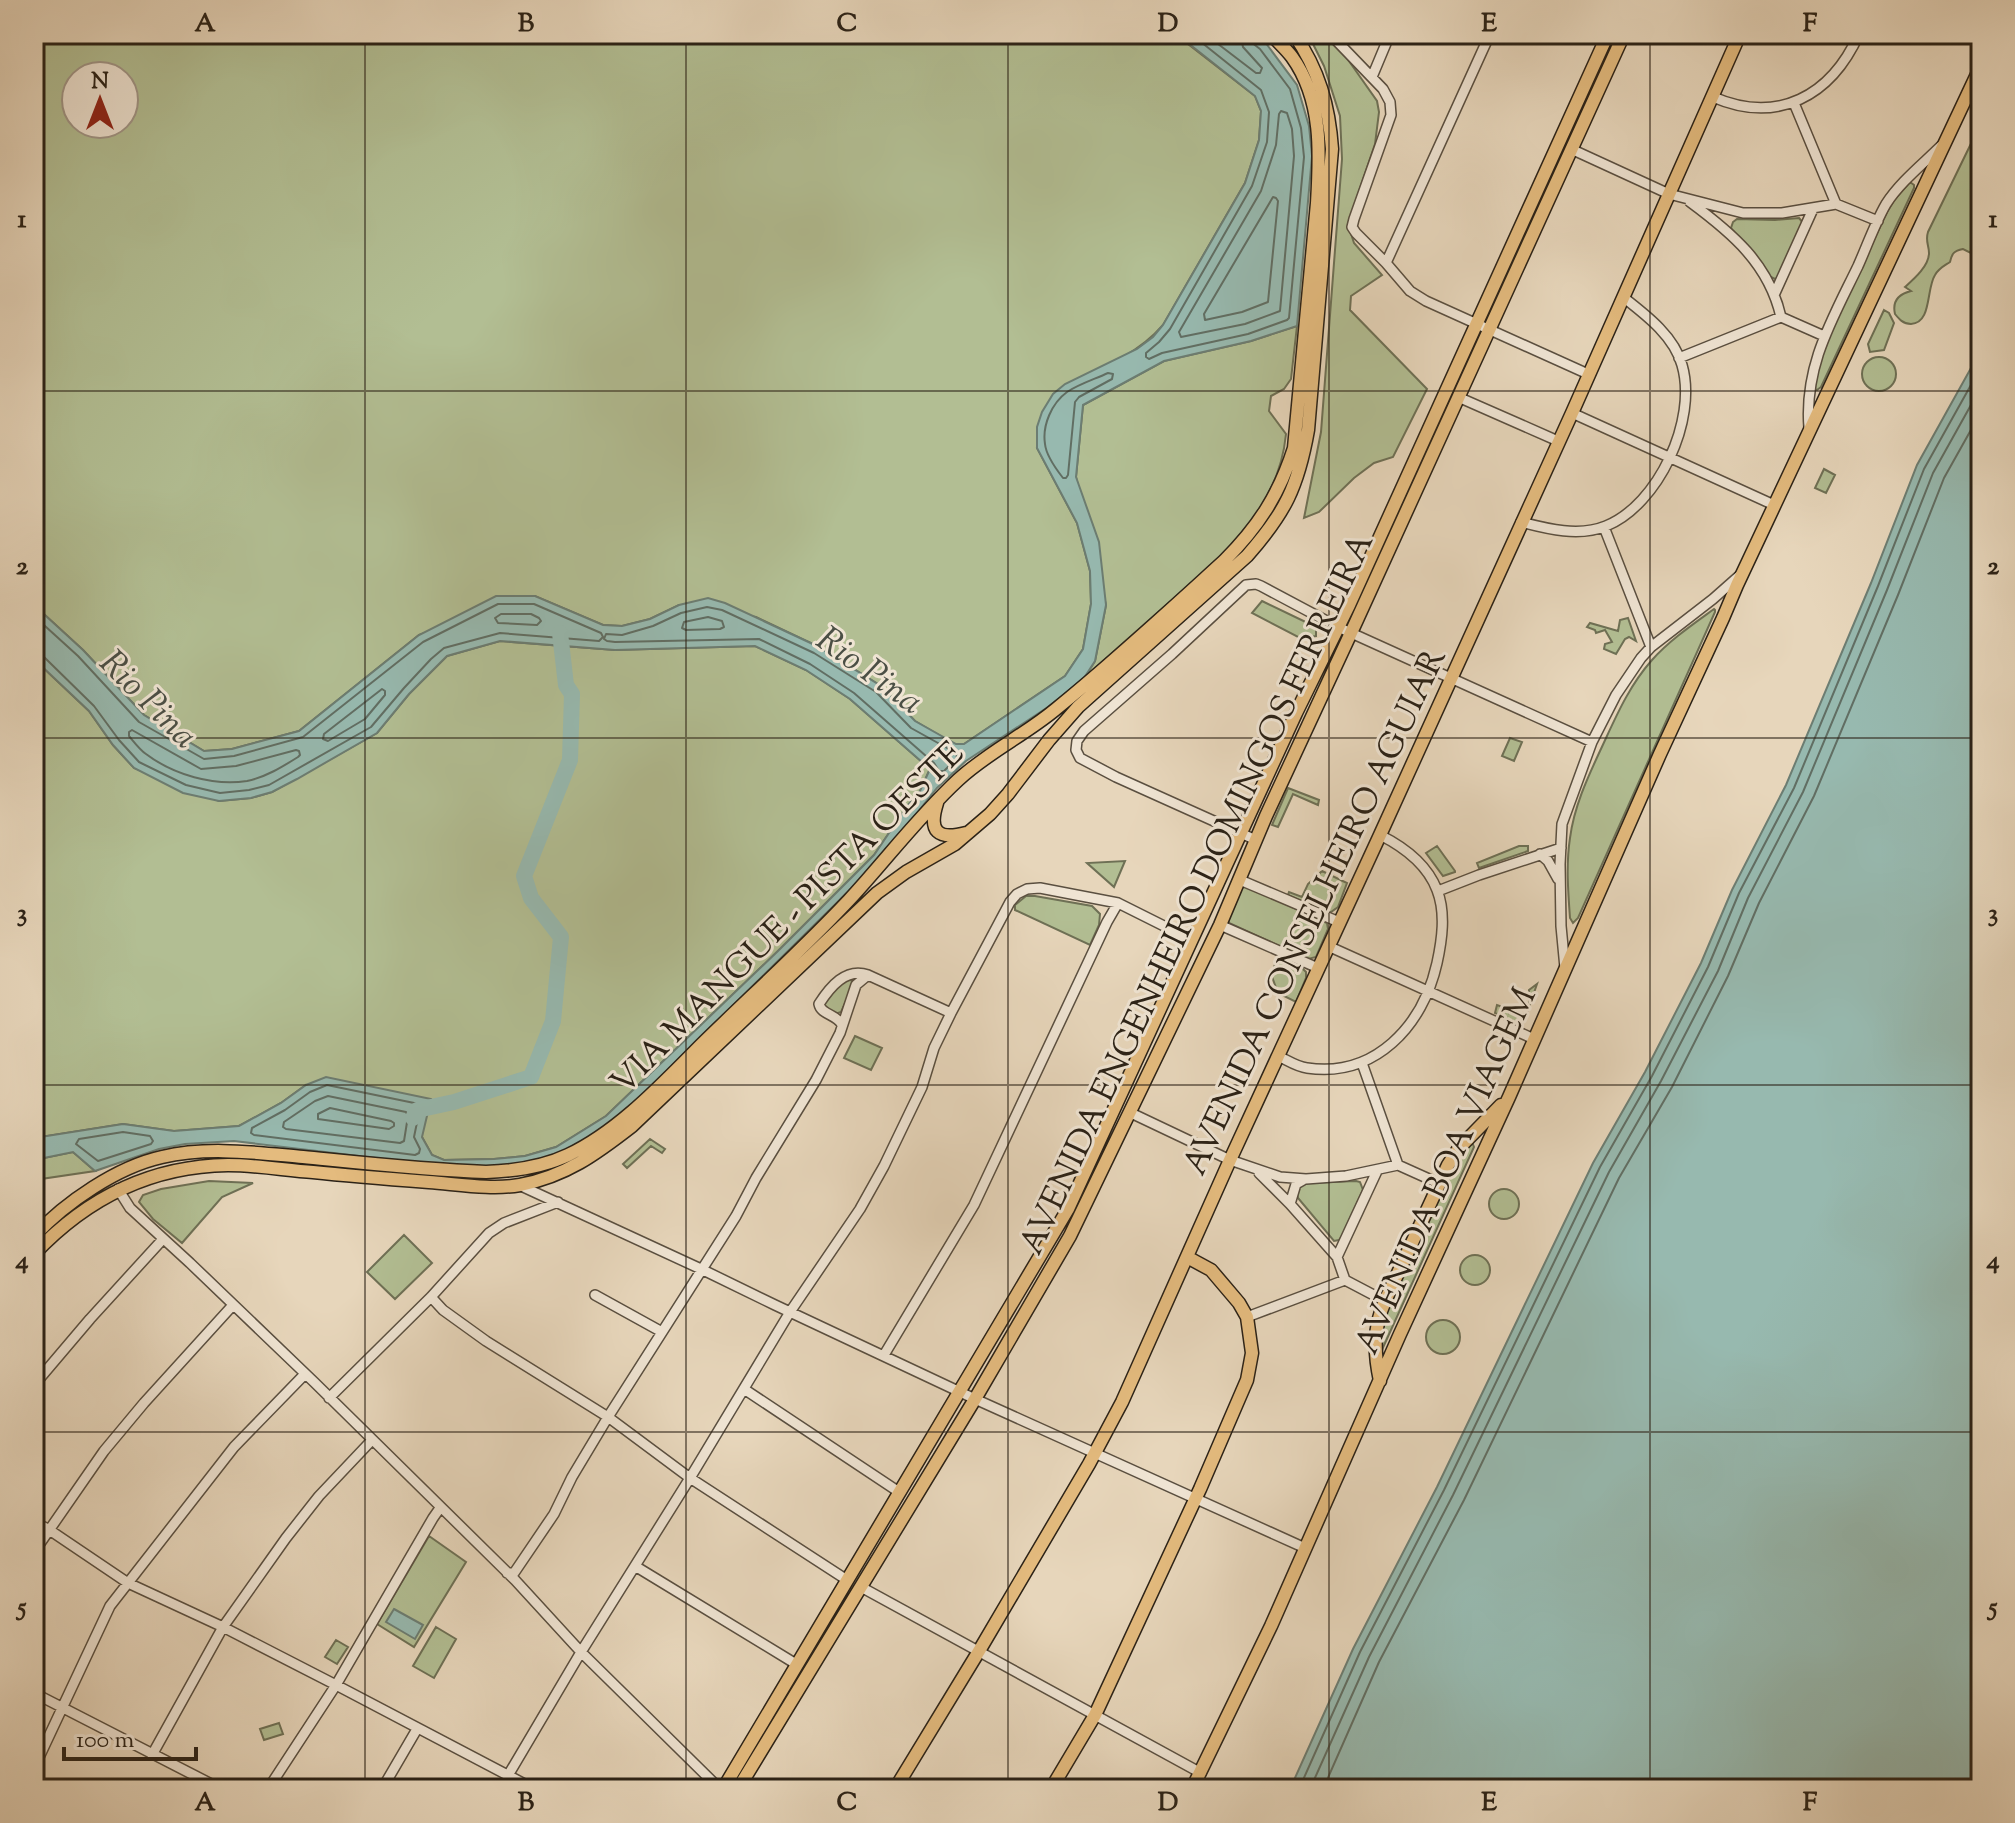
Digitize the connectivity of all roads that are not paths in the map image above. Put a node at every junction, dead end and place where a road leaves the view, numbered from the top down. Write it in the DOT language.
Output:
graph roads {
  1 [pos="1271,34"];
  2 [pos="1294,34"];
  3 [pos="1330,34"];
  4 [pos="1390,34"];
  5 [pos="1490,34"];
  6 [pos="1608,34"];
  7 [pos="1624,34"];
  8 [pos="1740,34"];
  9 [pos="1859,34"];
  10 [pos="1981,66"];
  11 [pos="1372,77"];
  12 [pos="1713,97"];
  13 [pos="1794,103"];
  14 [pos="1946,141"];
  15 [pos="1571,149"];
  16 [pos="1669,194"];
  17 [pos="1687,200"];
  18 [pos="1836,204"];
  19 [pos="1813,209"];
  20 [pos="1743,213"];
  21 [pos="1878,221"];
  22 [pos="1728,232"];
  23 [pos="1386,263"];
  24 [pos="1775,293"];
  25 [pos="1623,297"];
  26 [pos="1781,317"];
  27 [pos="1482,327"];
  28 [pos="1824,336"];
  29 [pos="1679,358"];
  30 [pos="1588,374"];
  31 [pos="1458,397"];
  32 [pos="1572,413"];
  33 [pos="1809,428"];
  34 [pos="1558,441"];
  35 [pos="1669,457"];
  36 [pos="1774,505"];
  37 [pos="1521,522"];
  38 [pos="1604,527"];
  39 [pos="1743,573"];
  40 [pos="1338,627"];
  41 [pos="1351,634"];
  42 [pos="1651,647"];
  43 [pos="1450,679"];
  44 [pos="1592,742"];
  45 [pos="938,800"];
  46 [pos="969,832"];
  47 [pos="1241,834"];
  48 [pos="1380,835"];
  49 [pos="1256,840"];
  50 [pos="1561,848"];
  51 [pos="1540,854"];
  52 [pos="1240,880"];
  53 [pos="1560,886"];
  54 [pos="1438,891"];
  55 [pos="1095,899"];
  56 [pos="1118,903"];
  57 [pos="1107,922"];
  58 [pos="1339,922"];
  59 [pos="1220,925"];
  60 [pos="1192,940"];
  61 [pos="1328,946"];
  62 [pos="1318,968"];
  63 [pos="1565,971"];
  64 [pos="864,977"];
  65 [pos="1428,992"];
  66 [pos="951,1013"];
  67 [pos="842,1025"];
  68 [pos="1534,1039"];
  69 [pos="1278,1056"];
  70 [pos="1362,1063"];
  71 [pos="1509,1097"];
  72 [pos="1131,1113"];
  73 [pos="1230,1160"];
  74 [pos="1398,1165"];
  75 [pos="1257,1170"];
  76 [pos="1377,1171"];
  77 [pos="1306,1179"];
  78 [pos="1438,1183"];
  79 [pos="519,1185"];
  80 [pos="118,1189"];
  81 [pos="554,1200"];
  82 [pos="1290,1204"];
  83 [pos="34,1236"];
  84 [pos="163,1239"];
  85 [pos="34,1254"];
  86 [pos="1187,1257"];
  87 [pos="1337,1257"];
  88 [pos="701,1269"];
  89 [pos="1345,1280"];
  90 [pos="595,1295"];
  91 [pos="431,1297"];
  92 [pos="1385,1301"];
  93 [pos="233,1305"];
  94 [pos="790,1312"];
  95 [pos="1247,1317"];
  96 [pos="662,1332"];
  97 [pos="884,1355"];
  98 [pos="305,1374"];
  99 [pos="1380,1381"];
  100 [pos="34,1385"];
  101 [pos="744,1389"];
  102 [pos="959,1390"];
  103 [pos="329,1398"];
  104 [pos="975,1399"];
  105 [pos="608,1417"];
  106 [pos="372,1440"];
  107 [pos="1096,1453"];
  108 [pos="690,1478"];
  109 [pos="899,1492"];
  110 [pos="1196,1497"];
  111 [pos="440,1508"];
  112 [pos="34,1522"];
  113 [pos="48,1529"];
  114 [pos="1305,1548"];
  115 [pos="34,1552"];
  116 [pos="635,1566"];
  117 [pos="512,1575"];
  118 [pos="847,1580"];
  119 [pos="128,1583"];
  120 [pos="861,1587"];
  121 [pos="223,1627"];
  122 [pos="979,1651"];
  123 [pos="581,1652"];
  124 [pos="796,1664"];
  125 [pos="336,1685"];
  126 [pos="34,1693"];
  127 [pos="62,1708"];
  128 [pos="1095,1715"];
  129 [pos="417,1729"];
  130 [pos="152,1755"];
  131 [pos="34,1768"];
  132 [pos="1201,1773"];
  133 [pos="508,1775"];
  134 [pos="221,1789"];
  135 [pos="268,1789"];
  136 [pos="382,1789"];
  137 [pos="500,1789"];
  138 [pos="534,1789"];
  139 [pos="722,1789"];
  140 [pos="738,1789"];
  141 [pos="895,1789"];
  142 [pos="1051,1789"];
  143 [pos="1192,1789"];
  1 -- 45 [label="main road, VIA MANGUE - PISTA OESTE"];
  2 -- 46 [label="main road"];
  3 -- 11 [label="street"];
  4 -- 11 [label="street"];
  5 -- 23 [label="street"];
  6 -- 27 [label="main road, AVENIDA ENGENHEIRO DOMINGOS FERREIRA"];
  7 -- 15 [label="main road, AVENIDA ENGENHEIRO DOMINGOS FERREIRA"];
  8 -- 12 [label="main road, AVENIDA CONSELHEIRO AGUIAR"];
  9 -- 13 [label="street"];
  10 -- 14 [label="main road, AVENIDA BOA VIAGEM"];
  11 -- 23 [label="street"];
  12 -- 13 [label="street"];
  12 -- 16 [label="main road, AVENIDA CONSELHEIRO AGUIAR"];
  13 -- 18 [label="street"];
  14 -- 21 [label="street, AVENIDA BOA VIAGEM"];
  14 -- 33 [label="main road, AVENIDA BOA VIAGEM"];
  15 -- 16 [label="street"];
  15 -- 27 [label="main road, AVENIDA ENGENHEIRO DOMINGOS FERREIRA"];
  16 -- 17 [label="street"];
  16 -- 25 [label="main road, AVENIDA CONSELHEIRO AGUIAR"];
  17 -- 20 [label="street"];
  17 -- 22 [label="street"];
  18 -- 19 [label="street"];
  18 -- 21 [label="street"];
  19 -- 20 [label="street"];
  19 -- 24 [label="street"];
  20 -- 22 [label="street"];
  21 -- 28 [label="street, AVENIDA BOA VIAGEM"];
  22 -- 24 [label="street"];
  23 -- 27 [label="street"];
  24 -- 26 [label="street"];
  25 -- 29 [label="street"];
  25 -- 30 [label="main road, AVENIDA CONSELHEIRO AGUIAR"];
  26 -- 28 [label="street"];
  26 -- 29 [label="street"];
  27 -- 30 [label="street"];
  27 -- 31 [label="main road, AVENIDA ENGENHEIRO DOMINGOS FERREIRA"];
  27 -- 40 [label="main road, AVENIDA ENGENHEIRO DOMINGOS FERREIRA"];
  28 -- 33 [label="street, AVENIDA BOA VIAGEM"];
  29 -- 35 [label="street"];
  30 -- 32 [label="main road, AVENIDA CONSELHEIRO AGUIAR"];
  31 -- 34 [label="street"];
  31 -- 41 [label="main road, AVENIDA ENGENHEIRO DOMINGOS FERREIRA"];
  32 -- 34 [label="main road, AVENIDA CONSELHEIRO AGUIAR"];
  32 -- 35 [label="street"];
  33 -- 36 [label="main road, AVENIDA BOA VIAGEM"];
  34 -- 37 [label="main road, AVENIDA CONSELHEIRO AGUIAR"];
  35 -- 36 [label="street"];
  35 -- 38 [label="street"];
  36 -- 39 [label="main road, AVENIDA BOA VIAGEM"];
  37 -- 38 [label="street"];
  37 -- 43 [label="main road, AVENIDA CONSELHEIRO AGUIAR"];
  38 -- 42 [label="street"];
  39 -- 42 [label="street, AVENIDA BOA VIAGEM"];
  39 -- 63 [label="main road, AVENIDA BOA VIAGEM"];
  40 -- 41 [label="street"];
  40 -- 47 [label="main road, AVENIDA ENGENHEIRO DOMINGOS FERREIRA"];
  40 -- 47 [label="street"];
  41 -- 43 [label="street"];
  41 -- 49 [label="main road, AVENIDA ENGENHEIRO DOMINGOS FERREIRA"];
  42 -- 44 [label="street, AVENIDA BOA VIAGEM"];
  43 -- 44 [label="street"];
  43 -- 48 [label="main road, AVENIDA CONSELHEIRO AGUIAR"];
  44 -- 50 [label="street, AVENIDA BOA VIAGEM"];
  45 -- 46 [label="main road"];
  45 -- 83 [label="main road, VIA MANGUE - PISTA OESTE"];
  46 -- 79 [label="main road"];
  47 -- 49 [label="street"];
  47 -- 60 [label="main road, AVENIDA ENGENHEIRO DOMINGOS FERREIRA"];
  48 -- 54 [label="street"];
  48 -- 58 [label="main road, AVENIDA CONSELHEIRO AGUIAR"];
  49 -- 52 [label="main road, AVENIDA ENGENHEIRO DOMINGOS FERREIRA"];
  50 -- 51 [label="street"];
  50 -- 53 [label="street, AVENIDA BOA VIAGEM"];
  51 -- 53 [label="street"];
  51 -- 54 [label="street"];
  52 -- 58 [label="street"];
  52 -- 59 [label="main road, AVENIDA ENGENHEIRO DOMINGOS FERREIRA"];
  53 -- 63 [label="street, AVENIDA BOA VIAGEM"];
  54 -- 65 [label="street"];
  55 -- 56 [label="street"];
  55 -- 57 [label="street"];
  55 -- 66 [label="street"];
  56 -- 57 [label="street"];
  56 -- 60 [label="street"];
  57 -- 97 [label="street"];
  58 -- 61 [label="main road, AVENIDA CONSELHEIRO AGUIAR"];
  59 -- 62 [label="street"];
  59 -- 72 [label="main road, AVENIDA ENGENHEIRO DOMINGOS FERREIRA"];
  60 -- 102 [label="main road, AVENIDA ENGENHEIRO DOMINGOS FERREIRA"];
  61 -- 62 [label="main road, AVENIDA CONSELHEIRO AGUIAR"];
  61 -- 65 [label="street"];
  62 -- 69 [label="main road, AVENIDA CONSELHEIRO AGUIAR"];
  63 -- 68 [label="main road, AVENIDA BOA VIAGEM"];
  64 -- 66 [label="street"];
  64 -- 67 [label="street"];
  64 -- 67 [label="street"];
  65 -- 68 [label="street"];
  65 -- 70 [label="street"];
  66 -- 94 [label="street"];
  67 -- 88 [label="street"];
  68 -- 71 [label="main road, AVENIDA BOA VIAGEM"];
  69 -- 70 [label="street"];
  69 -- 73 [label="main road, AVENIDA CONSELHEIRO AGUIAR"];
  70 -- 74 [label="street"];
  71 -- 78 [label="main road"];
  71 -- 99 [label="main road, AVENIDA BOA VIAGEM"];
  72 -- 73 [label="street"];
  72 -- 104 [label="main road, AVENIDA ENGENHEIRO DOMINGOS FERREIRA"];
  73 -- 75 [label="street"];
  73 -- 86 [label="main road, AVENIDA CONSELHEIRO AGUIAR"];
  74 -- 76 [label="street"];
  74 -- 78 [label="street"];
  75 -- 77 [label="street"];
  75 -- 82 [label="street"];
  76 -- 77 [label="street"];
  76 -- 87 [label="street"];
  77 -- 82 [label="street"];
  78 -- 92 [label="main road"];
  79 -- 80 [label="main road"];
  79 -- 81 [label="street"];
  80 -- 84 [label="street"];
  80 -- 85 [label="main road"];
  81 -- 88 [label="street"];
  81 -- 91 [label="street"];
  82 -- 87 [label="street"];
  84 -- 93 [label="street"];
  84 -- 100 [label="street"];
  86 -- 95 [label="main road"];
  86 -- 107 [label="main road, AVENIDA CONSELHEIRO AGUIAR"];
  87 -- 89 [label="street"];
  88 -- 94 [label="street"];
  88 -- 96 [label="street"];
  89 -- 92 [label="street"];
  89 -- 95 [label="street"];
  90 -- 96 [label="street"];
  91 -- 103 [label="street"];
  91 -- 105 [label="street"];
  92 -- 99 [label="main road"];
  93 -- 98 [label="street"];
  93 -- 113 [label="street"];
  94 -- 97 [label="street"];
  94 -- 101 [label="street"];
  95 -- 110 [label="main road"];
  96 -- 105 [label="street"];
  97 -- 102 [label="street"];
  98 -- 103 [label="street"];
  98 -- 119 [label="street"];
  99 -- 114 [label="main road, AVENIDA BOA VIAGEM"];
  101 -- 108 [label="street"];
  101 -- 109 [label="street"];
  102 -- 104 [label="street"];
  102 -- 109 [label="main road, AVENIDA ENGENHEIRO DOMINGOS FERREIRA"];
  103 -- 106 [label="street"];
  104 -- 107 [label="street"];
  104 -- 120 [label="main road, AVENIDA ENGENHEIRO DOMINGOS FERREIRA"];
  105 -- 108 [label="street"];
  105 -- 117 [label="street"];
  106 -- 111 [label="street"];
  106 -- 121 [label="street"];
  107 -- 110 [label="street"];
  107 -- 122 [label="main road, AVENIDA CONSELHEIRO AGUIAR"];
  108 -- 116 [label="street"];
  108 -- 118 [label="street"];
  109 -- 118 [label="main road, AVENIDA ENGENHEIRO DOMINGOS FERREIRA"];
  110 -- 114 [label="street"];
  110 -- 128 [label="main road"];
  111 -- 117 [label="street"];
  111 -- 125 [label="street"];
  112 -- 113 [label="street"];
  113 -- 115 [label="street"];
  113 -- 119 [label="street"];
  114 -- 132 [label="main road, AVENIDA BOA VIAGEM"];
  116 -- 123 [label="street"];
  116 -- 124 [label="street"];
  117 -- 123 [label="street"];
  118 -- 124 [label="main road, AVENIDA ENGENHEIRO DOMINGOS FERREIRA"];
  119 -- 121 [label="street"];
  119 -- 127 [label="street"];
  120 -- 122 [label="street"];
  120 -- 140 [label="main road, AVENIDA ENGENHEIRO DOMINGOS FERREIRA"];
  121 -- 125 [label="street"];
  121 -- 130 [label="street"];
  122 -- 128 [label="street"];
  122 -- 141 [label="main road, AVENIDA CONSELHEIRO AGUIAR"];
  123 -- 133 [label="street"];
  123 -- 139 [label="street"];
  124 -- 139 [label="main road, AVENIDA ENGENHEIRO DOMINGOS FERREIRA"];
  125 -- 129 [label="street"];
  125 -- 135 [label="street"];
  126 -- 127 [label="street"];
  127 -- 130 [label="street"];
  127 -- 131 [label="street"];
  128 -- 132 [label="street"];
  128 -- 142 [label="main road"];
  129 -- 133 [label="street"];
  129 -- 136 [label="street"];
  130 -- 134 [label="street"];
  132 -- 143 [label="main road, AVENIDA BOA VIAGEM"];
  133 -- 137 [label="street"];
  133 -- 138 [label="street"];
}
